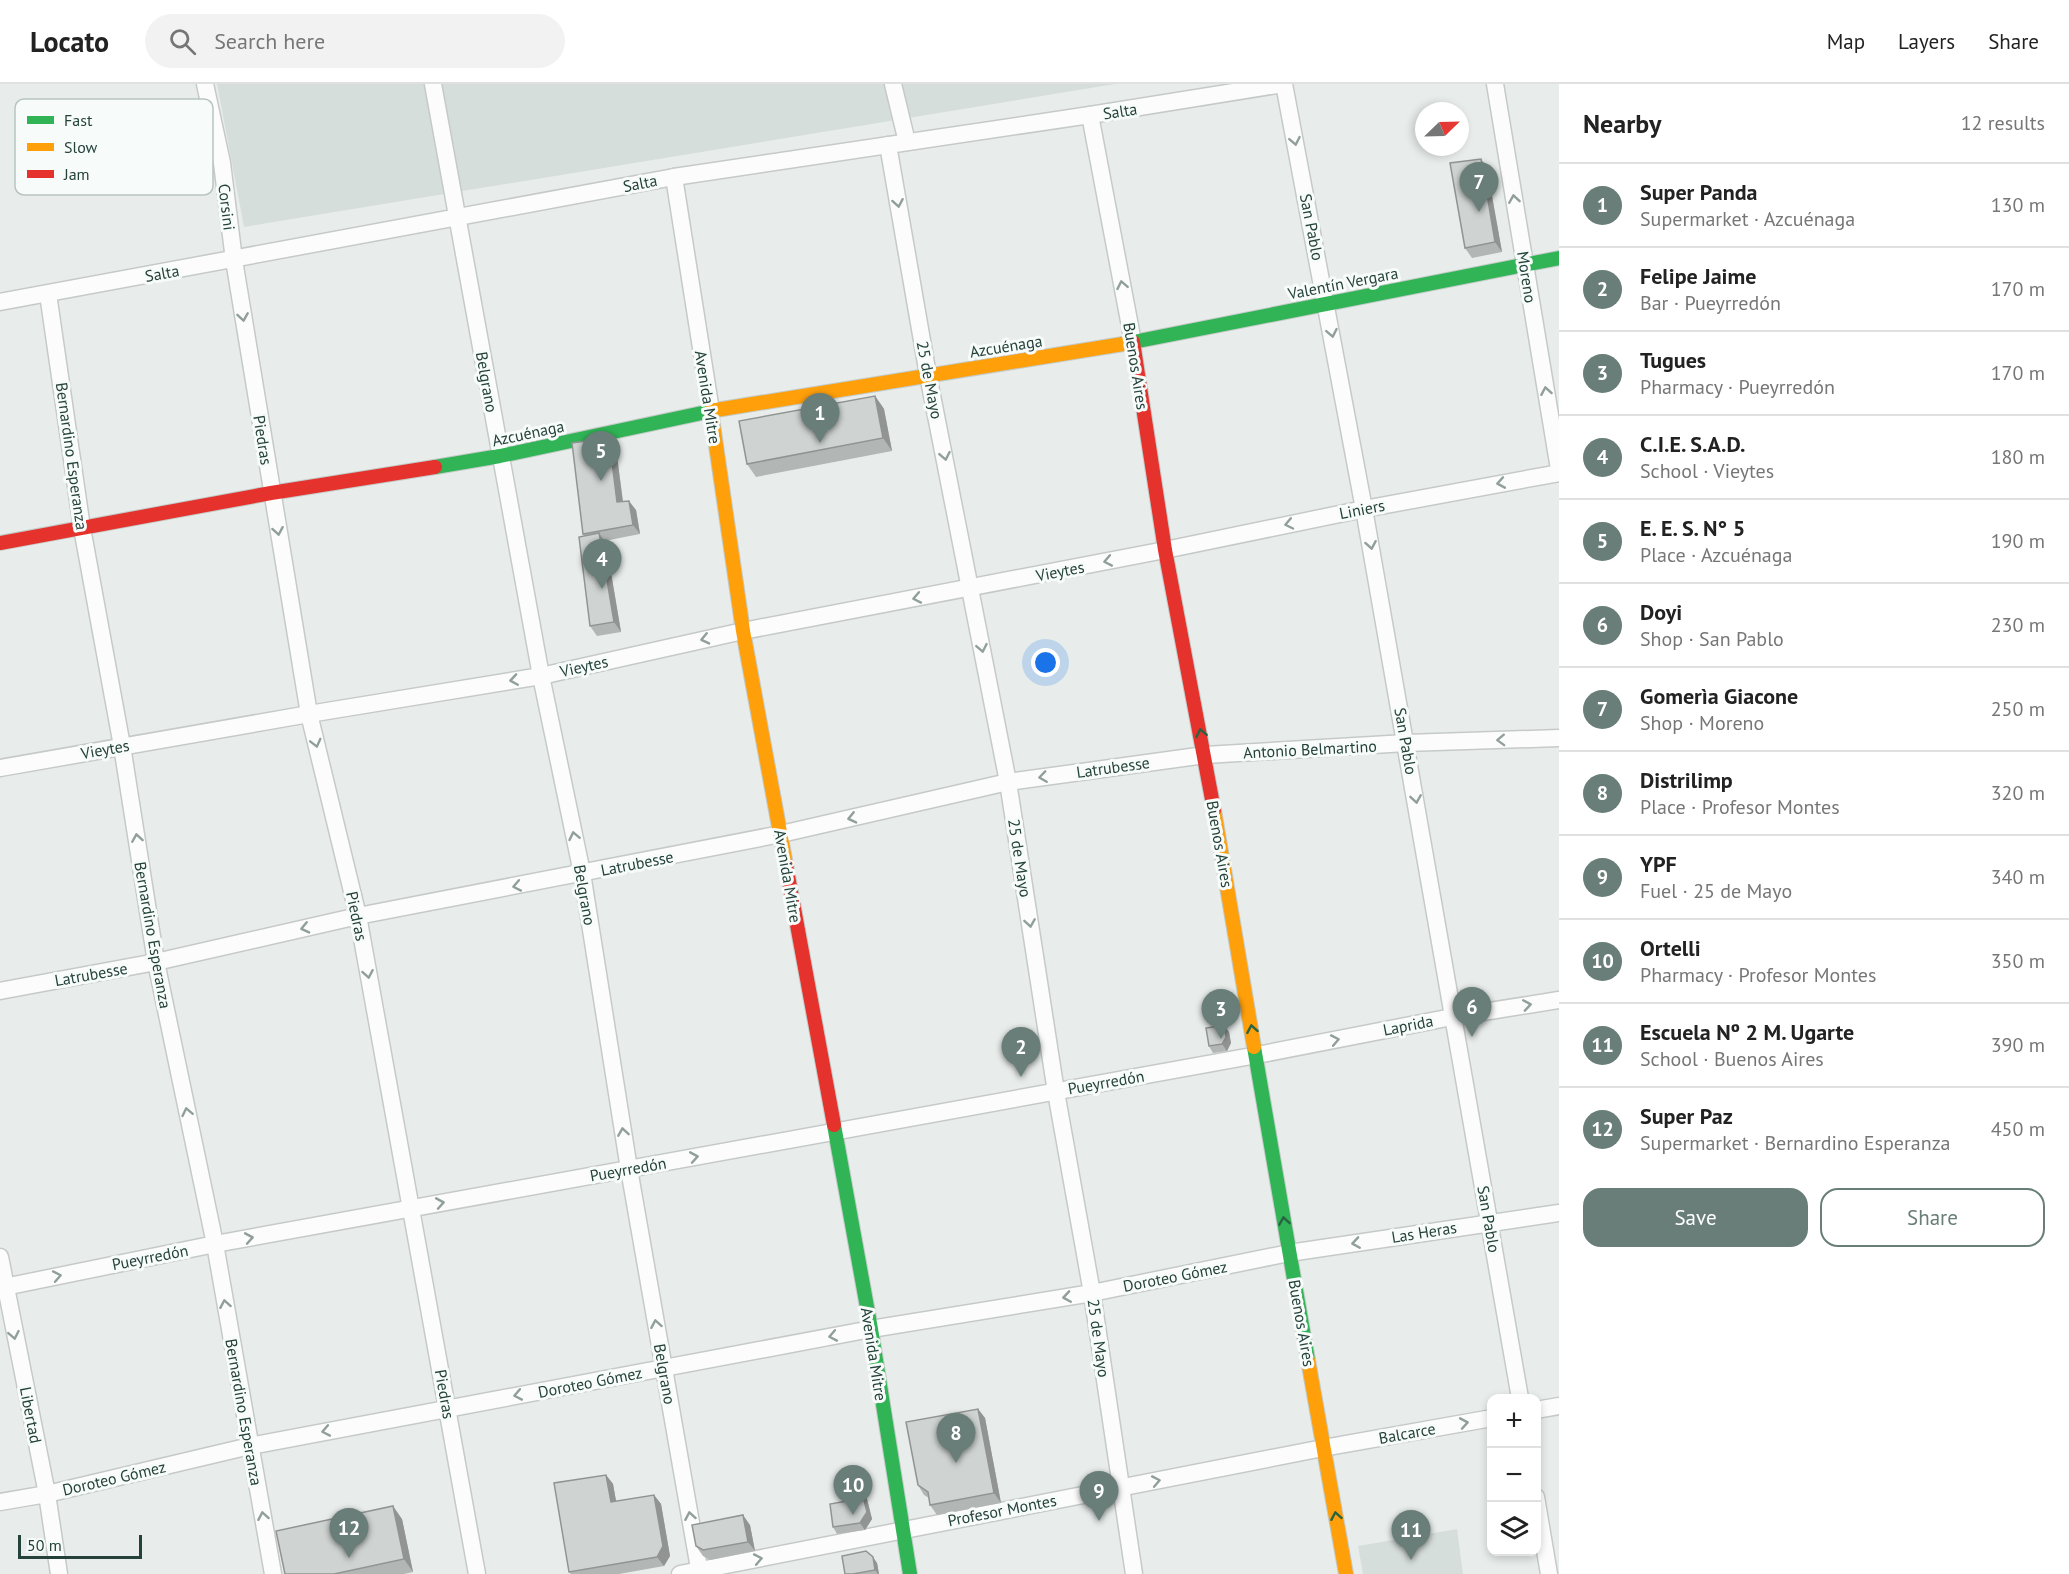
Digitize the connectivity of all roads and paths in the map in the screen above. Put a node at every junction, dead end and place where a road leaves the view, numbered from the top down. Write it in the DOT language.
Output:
graph roads {
  1 [pos="205,84"];
  2 [pos="434,84"];
  3 [pos="893,84"];
  4 [pos="1284,84"];
  5 [pos="1495,84"];
  6 [pos="208,99"];
  7 [pos="1090,116"];
  8 [pos="213,122"];
  9 [pos="907,142"];
  10 [pos="888,145"];
  11 [pos="674,177"];
  12 [pos="458,218"];
  13 [pos="1559,258"];
  14 [pos="234,260"];
  15 [pos="1525,265"];
  16 [pos="48,294"];
  17 [pos="0,302"];
  18 [pos="1326,303"];
  19 [pos="1133,342"];
  20 [pos="928,375"];
  21 [pos="711,411"];
  22 [pos="500,456"];
  23 [pos="1559,471"];
  24 [pos="271,494"];
  25 [pos="1364,508"];
  26 [pos="82,528"];
  27 [pos="0,543"];
  28 [pos="1166,550"];
  29 [pos="971,588"];
  30 [pos="743,630"];
  31 [pos="541,676"];
  32 [pos="309,714"];
  33 [pos="1559,738"];
  34 [pos="1406,744"];
  35 [pos="122,746"];
  36 [pos="1205,755"];
  37 [pos="0,768"];
  38 [pos="1008,782"];
  39 [pos="781,834"];
  40 [pos="582,873"];
  41 [pos="358,916"];
  42 [pos="156,962"];
  43 [pos="0,991"];
  44 [pos="1559,1000"];
  45 [pos="1452,1017"];
  46 [pos="1257,1055"];
  47 [pos="1056,1092"];
  48 [pos="835,1132"];
  49 [pos="629,1169"];
  50 [pos="411,1209"];
  51 [pos="1559,1213"];
  52 [pos="1490,1222"];
  53 [pos="215,1244"];
  54 [pos="1289,1253"];
  55 [pos="0,1257"];
  56 [pos="2,1287"];
  57 [pos="1092,1293"];
  58 [pos="871,1329"];
  59 [pos="664,1368"];
  60 [pos="1519,1394"];
  61 [pos="1559,1406"];
  62 [pos="447,1408"];
  63 [pos="1541,1409"];
  64 [pos="1487,1419"];
  65 [pos="250,1446"];
  66 [pos="1323,1448"];
  67 [pos="1120,1488"];
  68 [pos="47,1494"];
  69 [pos="0,1502"];
  70 [pos="1537,1502"];
  71 [pos="903,1529"];
  72 [pos="700,1572"];
  73 [pos="59,1574"];
  74 [pos="273,1574"];
  75 [pos="477,1574"];
  76 [pos="680,1574"];
  77 [pos="910,1574"];
  78 [pos="1134,1574"];
  79 [pos="1346,1574"];
  80 [pos="1549,1574"];
  1 -- 6 [label="street, Corsini"];
  2 -- 12 [label="street, Belgrano"];
  3 -- 9 [label="street"];
  4 -- 7 [label="street, Salta"];
  4 -- 18 [label="street, San Pablo, one-way"];
  15 -- 5 [label="street, Moreno, one-way"];
  7 -- 9 [label="street, Salta"];
  19 -- 7 [label="street, Buenos Aires, one-way"];
  8 -- 14 [label="street, Corsini"];
  9 -- 10 [label="street, Salta"];
  10 -- 11 [label="street, Salta"];
  10 -- 20 [label="street, 25 de Mayo, one-way"];
  11 -- 12 [label="street, Salta"];
  11 -- 21 [label="street, Avenida Mitre"];
  12 -- 14 [label="street, Salta"];
  12 -- 22 [label="street, Belgrano"];
  13 -- 15 [label="street, Valentín Vergara"];
  14 -- 16 [label="street, Salta"];
  14 -- 24 [label="street, Piedras, one-way"];
  15 -- 18 [label="street, Valentín Vergara"];
  23 -- 15 [label="street, Moreno, one-way"];
  16 -- 17 [label="street, Salta"];
  16 -- 26 [label="street, Bernardino Esperanza"];
  18 -- 19 [label="street, Valentín Vergara"];
  18 -- 25 [label="street, San Pablo, one-way"];
  19 -- 20 [label="street, Azcuénaga"];
  19 -- 28 [label="street, Buenos Aires"];
  20 -- 21 [label="street, Azcuénaga"];
  20 -- 29 [label="street, 25 de Mayo, one-way"];
  21 -- 22 [label="street, Azcuénaga"];
  21 -- 30 [label="street, Avenida Mitre"];
  22 -- 24 [label="street, Azcuénaga"];
  22 -- 31 [label="street, Belgrano"];
  23 -- 25 [label="street, Liniers, one-way"];
  24 -- 26 [label="street, Azcuénaga"];
  24 -- 32 [label="street, Piedras, one-way"];
  25 -- 28 [label="street, Liniers, one-way"];
  25 -- 34 [label="street, San Pablo, one-way"];
  26 -- 27 [label="street, Azcuénaga"];
  26 -- 35 [label="street, Bernardino Esperanza"];
  28 -- 29 [label="street, Vieytes, one-way"];
  36 -- 28 [label="street, Buenos Aires, one-way"];
  29 -- 30 [label="street, Vieytes, one-way"];
  29 -- 38 [label="street, 25 de Mayo, one-way"];
  30 -- 31 [label="street, Vieytes, one-way"];
  30 -- 39 [label="street, Avenida Mitre"];
  31 -- 32 [label="street, Vieytes, one-way"];
  40 -- 31 [label="street, Belgrano, one-way"];
  32 -- 35 [label="street, Vieytes"];
  32 -- 41 [label="street, Piedras, one-way"];
  33 -- 34 [label="street, Antonio Belmartino, one-way"];
  34 -- 36 [label="street, Antonio Belmartino"];
  34 -- 45 [label="street, San Pablo, one-way"];
  35 -- 37 [label="street, Vieytes"];
  42 -- 35 [label="street, Bernardino Esperanza, one-way"];
  36 -- 38 [label="street, Latrubesse, one-way"];
  46 -- 36 [label="street, Buenos Aires, one-way"];
  38 -- 39 [label="street, Latrubesse, one-way"];
  38 -- 47 [label="street, 25 de Mayo, one-way"];
  39 -- 40 [label="street, Latrubesse"];
  39 -- 48 [label="street, Avenida Mitre"];
  40 -- 41 [label="street, Latrubesse, one-way"];
  49 -- 40 [label="street, Belgrano, one-way"];
  41 -- 42 [label="street, Latrubesse, one-way"];
  41 -- 50 [label="street, Piedras, one-way"];
  42 -- 43 [label="street, Latrubesse"];
  53 -- 42 [label="street, Bernardino Esperanza, one-way"];
  45 -- 44 [label="street, Laprida, one-way"];
  46 -- 45 [label="street, Laprida, one-way"];
  45 -- 52 [label="street, San Pablo"];
  46 -- 47 [label="street, Pueyrredón"];
  54 -- 46 [label="street, Buenos Aires, one-way"];
  47 -- 48 [label="street, Pueyrredón"];
  47 -- 57 [label="street, 25 de Mayo"];
  49 -- 48 [label="street, Pueyrredón, one-way"];
  48 -- 58 [label="street, Avenida Mitre"];
  50 -- 49 [label="street, Pueyrredón, one-way"];
  59 -- 49 [label="street, Belgrano, one-way"];
  53 -- 50 [label="street, Pueyrredón, one-way"];
  50 -- 62 [label="street, Piedras"];
  51 -- 52 [label="street, Las Heras"];
  52 -- 54 [label="street, Las Heras, one-way"];
  52 -- 60 [label="street, San Pablo"];
  56 -- 53 [label="street, Pueyrredón, one-way"];
  65 -- 53 [label="street, Bernardino Esperanza, one-way"];
  54 -- 57 [label="street, Doroteo Gómez"];
  54 -- 66 [label="street, Buenos Aires"];
  55 -- 56 [label="street, Libertad"];
  56 -- 68 [label="street, Libertad, one-way"];
  57 -- 58 [label="street, Doroteo Gómez, one-way"];
  57 -- 67 [label="street, 25 de Mayo"];
  58 -- 59 [label="street, Doroteo Gómez, one-way"];
  58 -- 71 [label="street, Avenida Mitre"];
  59 -- 62 [label="street, Doroteo Gómez, one-way"];
  72 -- 59 [label="street, Belgrano, one-way"];
  61 -- 63 [label="street"];
  62 -- 65 [label="street, Doroteo Gómez, one-way"];
  62 -- 75 [label="street, Piedras"];
  66 -- 64 [label="street, Balcarce, one-way"];
  65 -- 68 [label="street, Doroteo Gómez"];
  74 -- 65 [label="street, Bernardino Esperanza, one-way"];
  67 -- 66 [label="street, Profesor Montes, one-way"];
  79 -- 66 [label="street, Buenos Aires, one-way"];
  67 -- 71 [label="street, Profesor Montes"];
  67 -- 78 [label="street, 25 de Mayo"];
  68 -- 69 [label="street, Doroteo Gómez"];
  68 -- 73 [label="street, Libertad"];
  70 -- 80 [label="street"];
  72 -- 71 [label="street, Profesor Montes, one-way"];
  71 -- 77 [label="street, Avenida Mitre"];
  72 -- 76 [label="street, Profesor Montes"];
}
